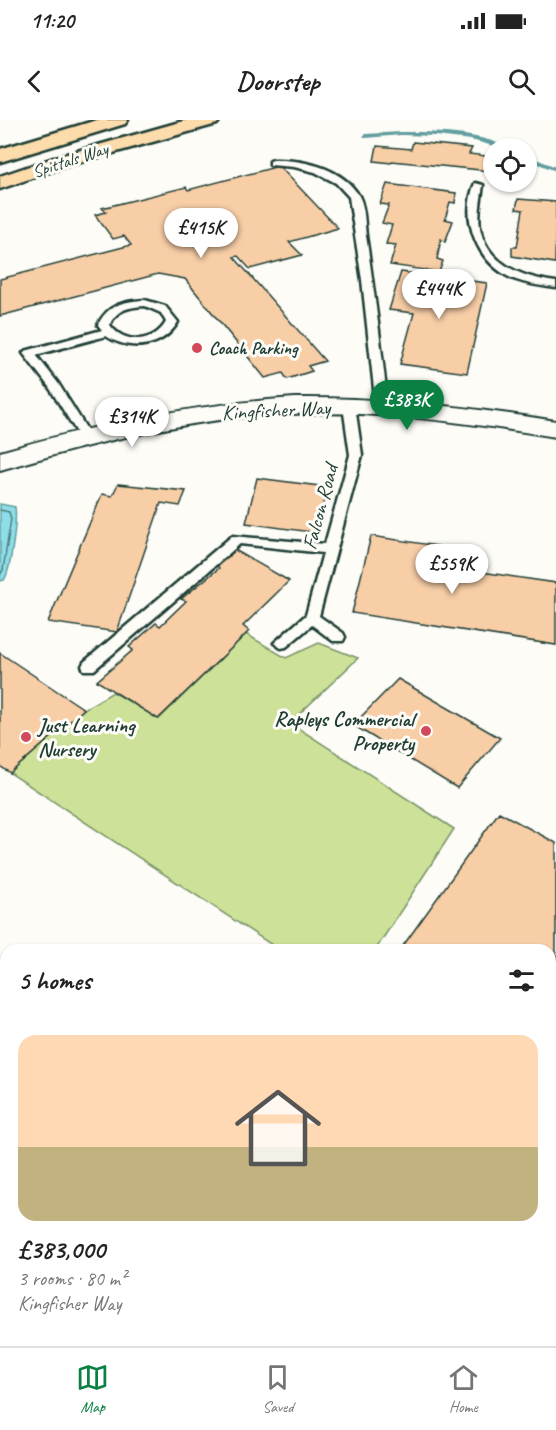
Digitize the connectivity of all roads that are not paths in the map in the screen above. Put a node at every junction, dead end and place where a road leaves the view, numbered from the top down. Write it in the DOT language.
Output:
graph roads {
  1 [pos="118,120"];
  2 [pos="210,120"];
  3 [pos="0,156"];
  4 [pos="273,163"];
  5 [pos="0,183"];
  6 [pos="478,185"];
  7 [pos="556,285"];
  8 [pos="107,332"];
  9 [pos="349,406"];
  10 [pos="382,407"];
  11 [pos="556,429"];
  12 [pos="85,435"];
  13 [pos="0,461"];
  14 [pos="330,549"];
  15 [pos="312,618"];
  16 [pos="338,638"];
  17 [pos="281,643"];
  18 [pos="89,666"];
  1 -- 3 [label="highway, Spittals Way"];
  2 -- 5 [label="highway, Spittals Way"];
  4 -- 10 [label="lane"];
  6 -- 7 [label="lane"];
  8 -- 8 [label="lane"];
  8 -- 12 [label="lane"];
  9 -- 10 [label="street, Kingfisher Way"];
  9 -- 12 [label="street, Kingfisher Way"];
  9 -- 14 [label="lane, Falcon Road"];
  10 -- 11 [label="street, Kingfisher Way"];
  12 -- 13 [label="street, Kingfisher Way"];
  14 -- 15 [label="lane, Falcon Road"];
  14 -- 18 [label="lane"];
  15 -- 16 [label="lane"];
  15 -- 17 [label="lane"];
}
